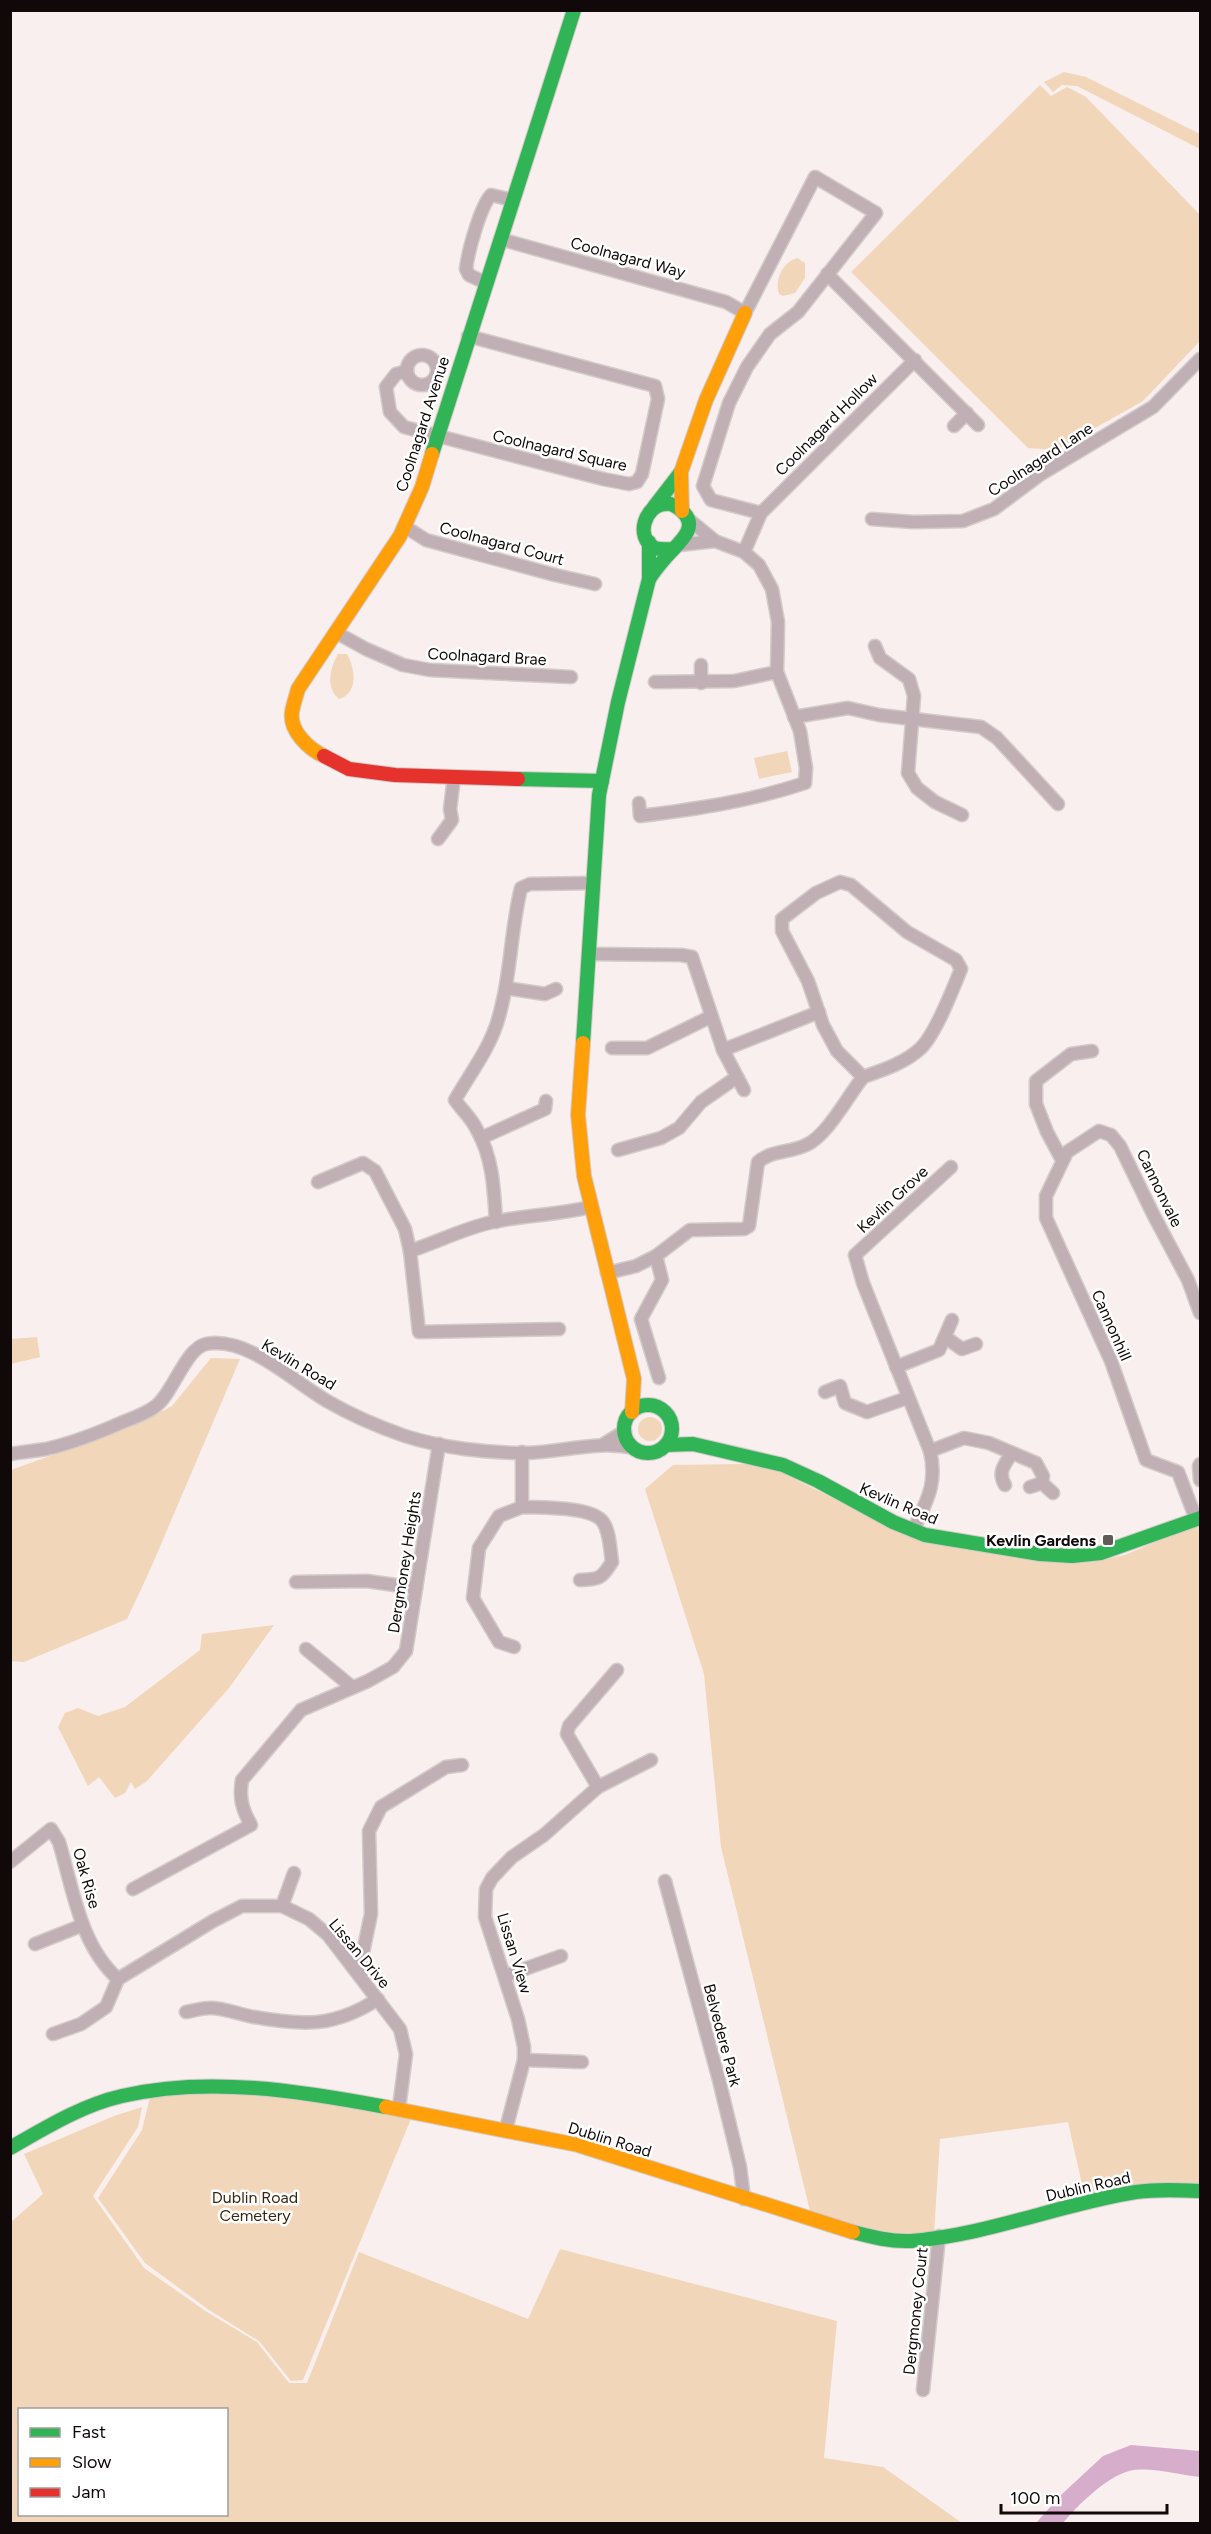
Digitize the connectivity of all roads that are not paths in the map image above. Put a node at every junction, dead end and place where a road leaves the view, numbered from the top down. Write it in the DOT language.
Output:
graph roads {
  1 [pos="574,10"];
  2 [pos="513,200"];
  3 [pos="500,239"];
  4 [pos="827,274"];
  5 [pos="486,283"];
  6 [pos="745,313"];
  7 [pos="468,336"];
  8 [pos="1200,359"];
  9 [pos="915,360"];
  10 [pos="407,371"];
  11 [pos="966,413"];
  12 [pos="978,425"];
  13 [pos="954,426"];
  14 [pos="436,437"];
  15 [pos="681,472"];
  16 [pos="654,507"];
  17 [pos="761,513"];
  18 [pos="684,514"];
  19 [pos="872,519"];
  20 [pos="404,526"];
  21 [pos="715,541"];
  22 [pos="649,542"];
  23 [pos="676,547"];
  24 [pos="744,552"];
  25 [pos="649,579"];
  26 [pos="595,584"];
  27 [pos="337,633"];
  28 [pos="875,646"];
  29 [pos="702,665"];
  30 [pos="777,672"];
  31 [pos="571,677"];
  32 [pos="655,682"];
  33 [pos="701,683"];
  34 [pos="794,717"];
  35 [pos="911,718"];
  36 [pos="454,777"];
  37 [pos="602,781"];
  38 [pos="639,803"];
  39 [pos="1058,804"];
  40 [pos="962,815"];
  41 [pos="438,839"];
  42 [pos="593,883"];
  43 [pos="589,954"];
  44 [pos="506,988"];
  45 [pos="555,989"];
  46 [pos="819,1012"];
  47 [pos="710,1017"];
  48 [pos="612,1048"];
  49 [pos="723,1050"];
  50 [pos="1092,1051"];
  51 [pos="737,1077"];
  52 [pos="863,1077"];
  53 [pos="744,1090"];
  54 [pos="546,1101"];
  55 [pos="1089,1136"];
  56 [pos="481,1138"];
  57 [pos="618,1150"];
  58 [pos="1062,1160"];
  59 [pos="951,1167"];
  60 [pos="318,1182"];
  61 [pos="590,1207"];
  62 [pos="496,1222"];
  63 [pos="410,1251"];
  64 [pos="656,1257"];
  65 [pos="607,1273"];
  66 [pos="1200,1313"];
  67 [pos="952,1320"];
  68 [pos="559,1329"];
  69 [pos="945,1337"];
  70 [pos="976,1344"];
  71 [pos="896,1367"];
  72 [pos="659,1378"];
  73 [pos="634,1379"];
  74 [pos="825,1392"];
  75 [pos="907,1398"];
  76 [pos="654,1406"];
  77 [pos="632,1412"];
  78 [pos="671,1423"];
  79 [pos="625,1431"];
  80 [pos="696,1443"];
  81 [pos="440,1444"];
  82 [pos="603,1445"];
  83 [pos="666,1445"];
  84 [pos="634,1448"];
  85 [pos="930,1451"];
  86 [pos="522,1452"];
  87 [pos="1012,1453"];
  88 [pos="10,1454"];
  89 [pos="1200,1464"];
  90 [pos="1200,1480"];
  91 [pos="1005,1485"];
  92 [pos="1053,1493"];
  93 [pos="522,1507"];
  94 [pos="1198,1519"];
  95 [pos="913,1531"];
  96 [pos="580,1580"];
  97 [pos="296,1582"];
  98 [pos="416,1588"];
  99 [pos="513,1647"];
  100 [pos="306,1648"];
  101 [pos="617,1670"];
  102 [pos="351,1687"];
  103 [pos="651,1760"];
  104 [pos="462,1765"];
  105 [pos="598,1787"];
  106 [pos="10,1862"];
  107 [pos="294,1873"];
  108 [pos="664,1881"];
  109 [pos="134,1889"];
  110 [pos="282,1906"];
  111 [pos="83,1925"];
  112 [pos="35,1944"];
  113 [pos="561,1956"];
  114 [pos="505,1976"];
  115 [pos="361,1977"];
  116 [pos="118,1979"];
  117 [pos="378,1999"];
  118 [pos="186,2012"];
  119 [pos="53,2034"];
  120 [pos="524,2060"];
  121 [pos="582,2062"];
  122 [pos="399,2108"];
  123 [pos="506,2128"];
  124 [pos="10,2148"];
  125 [pos="1200,2191"];
  126 [pos="744,2199"];
  127 [pos="939,2236"];
  128 [pos="923,2390"];
  1 -- 2 [label="street, Coolnagard Avenue"];
  2 -- 3 [label="street, Coolnagard Avenue"];
  2 -- 5 [label="street"];
  3 -- 5 [label="street, Coolnagard Avenue"];
  3 -- 6 [label="street, Coolnagard Way"];
  4 -- 6 [label="street"];
  4 -- 9 [label="street"];
  4 -- 17 [label="street"];
  5 -- 7 [label="street, Coolnagard Avenue"];
  6 -- 15 [label="street"];
  7 -- 14 [label="street, Coolnagard Avenue"];
  7 -- 14 [label="street, Coolnagard Square"];
  8 -- 19 [label="street, Coolnagard Lane"];
  9 -- 11 [label="street"];
  9 -- 17 [label="street, Coolnagard Hollow"];
  10 -- 14 [label="street"];
  11 -- 12 [label="street"];
  11 -- 13 [label="street"];
  14 -- 20 [label="street, Coolnagard Avenue"];
  15 -- 16 [label="street"];
  15 -- 18 [label="street"];
  16 -- 18 [label="street"];
  16 -- 22 [label="street"];
  17 -- 24 [label="street, Coolnagard Hollow"];
  18 -- 21 [label="street"];
  18 -- 23 [label="street"];
  20 -- 26 [label="street, Coolnagard Court"];
  20 -- 27 [label="street, Coolnagard Avenue"];
  21 -- 23 [label="street"];
  21 -- 24 [label="street"];
  22 -- 23 [label="street"];
  22 -- 25 [label="street"];
  23 -- 25 [label="street"];
  24 -- 30 [label="street"];
  25 -- 37 [label="street"];
  27 -- 31 [label="street, Coolnagard Brae"];
  27 -- 36 [label="street, Coolnagard Avenue"];
  28 -- 35 [label="street"];
  29 -- 33 [label="street"];
  30 -- 33 [label="street"];
  30 -- 34 [label="street"];
  32 -- 33 [label="street"];
  34 -- 35 [label="street"];
  34 -- 38 [label="street"];
  35 -- 39 [label="street"];
  35 -- 40 [label="street"];
  36 -- 37 [label="street, Coolnagard Avenue"];
  36 -- 41 [label="street"];
  37 -- 42 [label="street"];
  42 -- 43 [label="street"];
  42 -- 44 [label="street"];
  43 -- 47 [label="street"];
  43 -- 61 [label="street"];
  44 -- 45 [label="street"];
  44 -- 56 [label="street"];
  46 -- 49 [label="street"];
  46 -- 52 [label="street"];
  46 -- 52 [label="street"];
  47 -- 48 [label="street"];
  47 -- 49 [label="street"];
  49 -- 51 [label="street"];
  50 -- 58 [label="street"];
  51 -- 53 [label="street"];
  51 -- 57 [label="street"];
  52 -- 64 [label="street"];
  54 -- 56 [label="street"];
  55 -- 58 [label="street, Cannonhill"];
  55 -- 66 [label="street, Cannonvale"];
  56 -- 62 [label="street"];
  58 -- 94 [label="street, Cannonhill"];
  59 -- 71 [label="street, Kevlin Grove"];
  60 -- 63 [label="street"];
  61 -- 62 [label="street"];
  61 -- 65 [label="street"];
  62 -- 63 [label="street"];
  63 -- 68 [label="street"];
  64 -- 65 [label="street"];
  64 -- 72 [label="street"];
  65 -- 73 [label="street"];
  67 -- 69 [label="street"];
  69 -- 70 [label="street"];
  69 -- 71 [label="street"];
  71 -- 75 [label="street"];
  73 -- 76 [label="street"];
  73 -- 77 [label="street"];
  74 -- 75 [label="street"];
  75 -- 85 [label="street"];
  76 -- 77 [label="street"];
  76 -- 78 [label="street"];
  77 -- 79 [label="street"];
  78 -- 80 [label="street, Kevlin Road"];
  78 -- 83 [label="street"];
  79 -- 82 [label="street, Kevlin Road"];
  79 -- 84 [label="street"];
  80 -- 83 [label="street, Kevlin Road"];
  80 -- 95 [label="street, Kevlin Road"];
  81 -- 86 [label="street, Kevlin Road"];
  81 -- 88 [label="street, Kevlin Road"];
  81 -- 98 [label="street, Dergmoney Heights"];
  82 -- 84 [label="street, Kevlin Road"];
  82 -- 86 [label="street, Kevlin Road"];
  83 -- 84 [label="street"];
  85 -- 87 [label="street"];
  85 -- 95 [label="street"];
  86 -- 93 [label="street"];
  87 -- 91 [label="street"];
  87 -- 92 [label="street"];
  89 -- 90 [label="street"];
  93 -- 96 [label="street"];
  93 -- 99 [label="street"];
  94 -- 95 [label="street, Kevlin Road"];
  97 -- 98 [label="street"];
  98 -- 102 [label="street, Dergmoney Heights"];
  100 -- 102 [label="street"];
  101 -- 105 [label="street"];
  102 -- 109 [label="street, Dergmoney Heights"];
  103 -- 105 [label="street, Lissan View"];
  104 -- 115 [label="street"];
  105 -- 114 [label="street, Lissan View"];
  106 -- 111 [label="street, Oak Rise"];
  107 -- 110 [label="street"];
  108 -- 126 [label="street, Belvedere Park"];
  110 -- 115 [label="street, Lissan Drive"];
  110 -- 116 [label="street, Lissan Drive"];
  111 -- 112 [label="street"];
  111 -- 116 [label="street, Oak Rise"];
  113 -- 114 [label="street"];
  114 -- 120 [label="street, Lissan View"];
  115 -- 117 [label="street, Lissan Drive"];
  116 -- 119 [label="street"];
  117 -- 118 [label="street"];
  117 -- 122 [label="street, Lissan Drive"];
  120 -- 121 [label="street"];
  120 -- 123 [label="street, Lissan View"];
  122 -- 123 [label="street, Dublin Road"];
  122 -- 124 [label="street, Dublin Road"];
  123 -- 126 [label="street, Dublin Road"];
  125 -- 127 [label="street, Dublin Road"];
  126 -- 127 [label="street, Dublin Road"];
  127 -- 128 [label="street, Dergmoney Court"];
}
